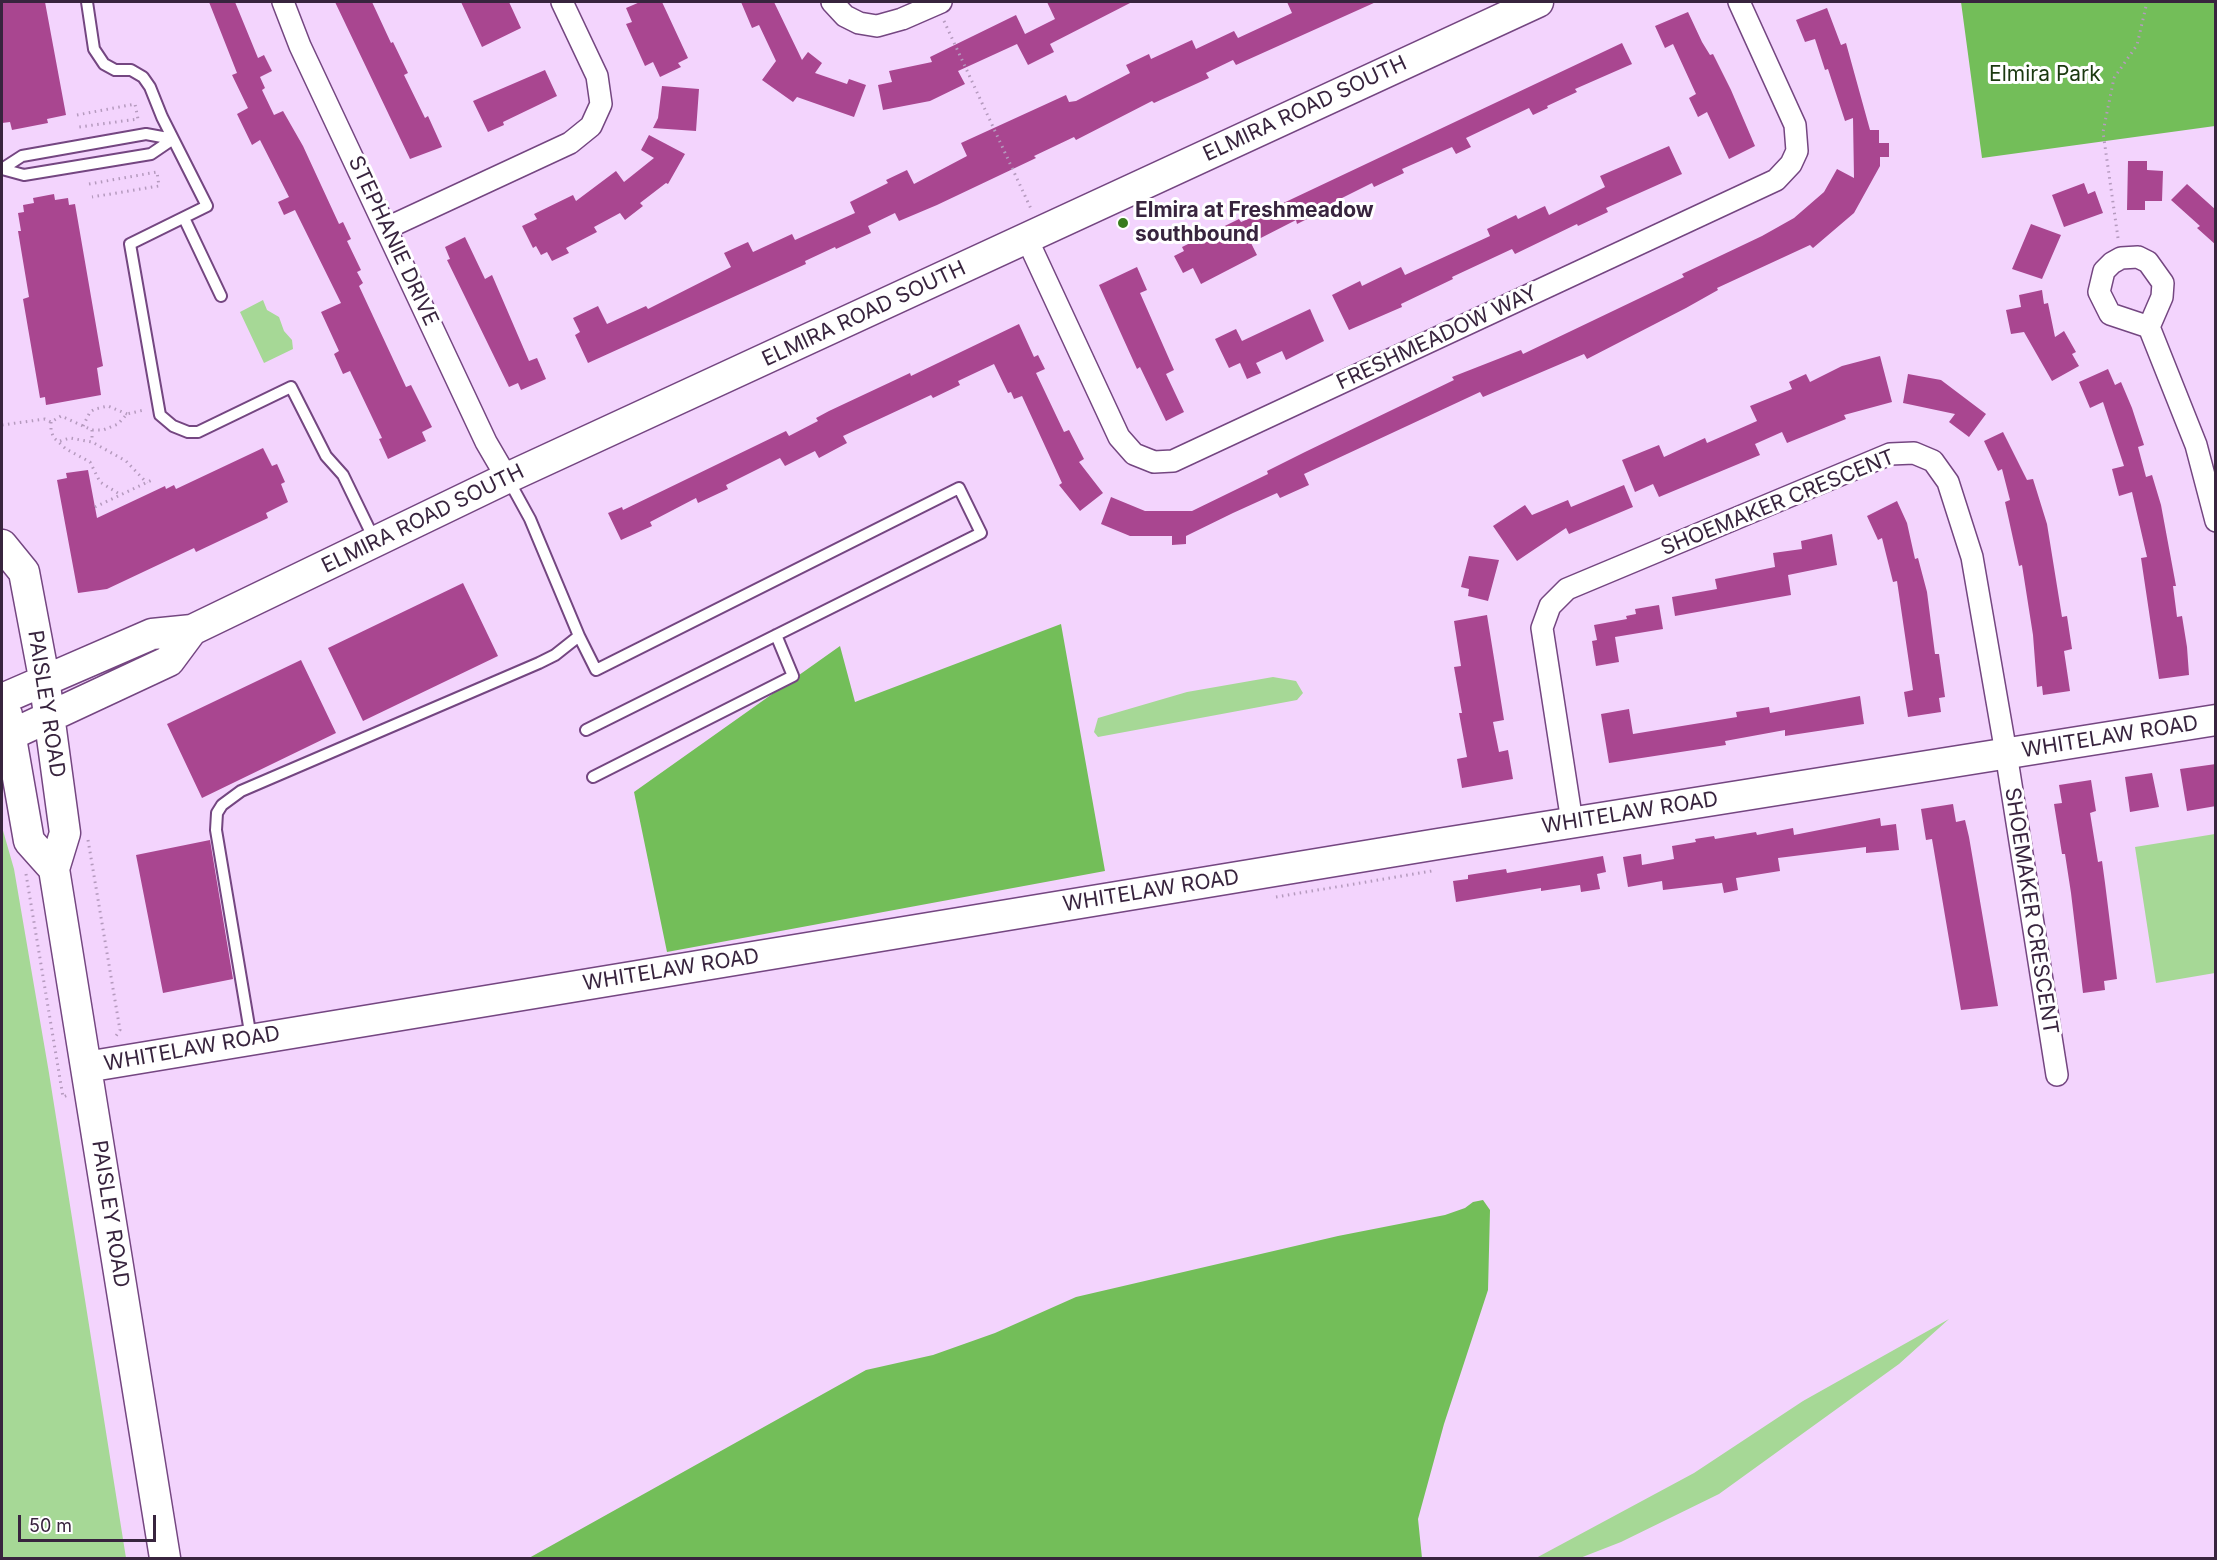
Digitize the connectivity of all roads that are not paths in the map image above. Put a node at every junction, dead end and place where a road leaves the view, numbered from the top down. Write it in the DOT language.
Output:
graph roads {
  1 [pos="87,2"];
  2 [pos="283,2"];
  3 [pos="562,2"];
  4 [pos="832,2"];
  5 [pos="1538,2"];
  6 [pos="1739,2"];
  7 [pos="939,3"];
  8 [pos="174,139"];
  9 [pos="2,169"];
  10 [pos="184,218"];
  11 [pos="387,228"];
  12 [pos="1034,235"];
  13 [pos="220,296"];
  14 [pos="2149,327"];
  15 [pos="507,478"];
  16 [pos="2216,521"];
  17 [pos="375,541"];
  18 [pos="2,545"];
  19 [pos="192,630"];
  20 [pos="776,635"];
  21 [pos="579,636"];
  22 [pos="44,678"];
  23 [pos="3,691"];
  24 [pos="50,718"];
  25 [pos="2216,720"];
  26 [pos="586,730"];
  27 [pos="5,737"];
  28 [pos="2006,753"];
  29 [pos="593,777"];
  30 [pos="1572,822"];
  31 [pos="54,869"];
  32 [pos="251,1038"];
  33 [pos="86,1067"];
  34 [pos="2057,1075"];
  35 [pos="165,1558"];
  1 -- 8 [label="lane"];
  2 -- 11 [label="street, STEPHANIE DRIVE"];
  3 -- 11 [label="street"];
  4 -- 7 [label="street"];
  5 -- 12 [label="street, ELMIRA ROAD SOUTH"];
  6 -- 12 [label="street, FRESHMEADOW WAY"];
  8 -- 9 [label="lane"];
  8 -- 9 [label="lane"];
  8 -- 10 [label="lane"];
  10 -- 13 [label="lane"];
  10 -- 17 [label="lane"];
  11 -- 15 [label="street, STEPHANIE DRIVE"];
  12 -- 15 [label="street, ELMIRA ROAD SOUTH"];
  14 -- 14 [label="street"];
  14 -- 16 [label="street"];
  15 -- 17 [label="street, ELMIRA ROAD SOUTH"];
  15 -- 21 [label="lane"];
  17 -- 19 [label="street, ELMIRA ROAD SOUTH"];
  18 -- 22 [label="street, PAISLEY ROAD"];
  19 -- 22 [label="street, ELMIRA ROAD SOUTH"];
  19 -- 24 [label="street, ELMIRA ROAD SOUTH"];
  20 -- 21 [label="lane"];
  20 -- 26 [label="lane"];
  20 -- 29 [label="lane"];
  21 -- 32 [label="lane"];
  22 -- 23 [label="street, ELMIRA ROAD SOUTH"];
  22 -- 24 [label="street, PAISLEY ROAD"];
  23 -- 27 [label="street, PAISLEY ROAD"];
  24 -- 27 [label="street, ELMIRA ROAD SOUTH"];
  24 -- 31 [label="street, PAISLEY ROAD"];
  25 -- 28 [label="street, WHITELAW ROAD"];
  27 -- 31 [label="street, PAISLEY ROAD"];
  28 -- 30 [label="street, WHITELAW ROAD"];
  28 -- 30 [label="street, SHOEMAKER CRESCENT"];
  28 -- 34 [label="street, SHOEMAKER CRESCENT"];
  30 -- 32 [label="street, WHITELAW ROAD"];
  31 -- 33 [label="street, PAISLEY ROAD"];
  32 -- 33 [label="street, WHITELAW ROAD"];
  33 -- 35 [label="street, PAISLEY ROAD"];
}
